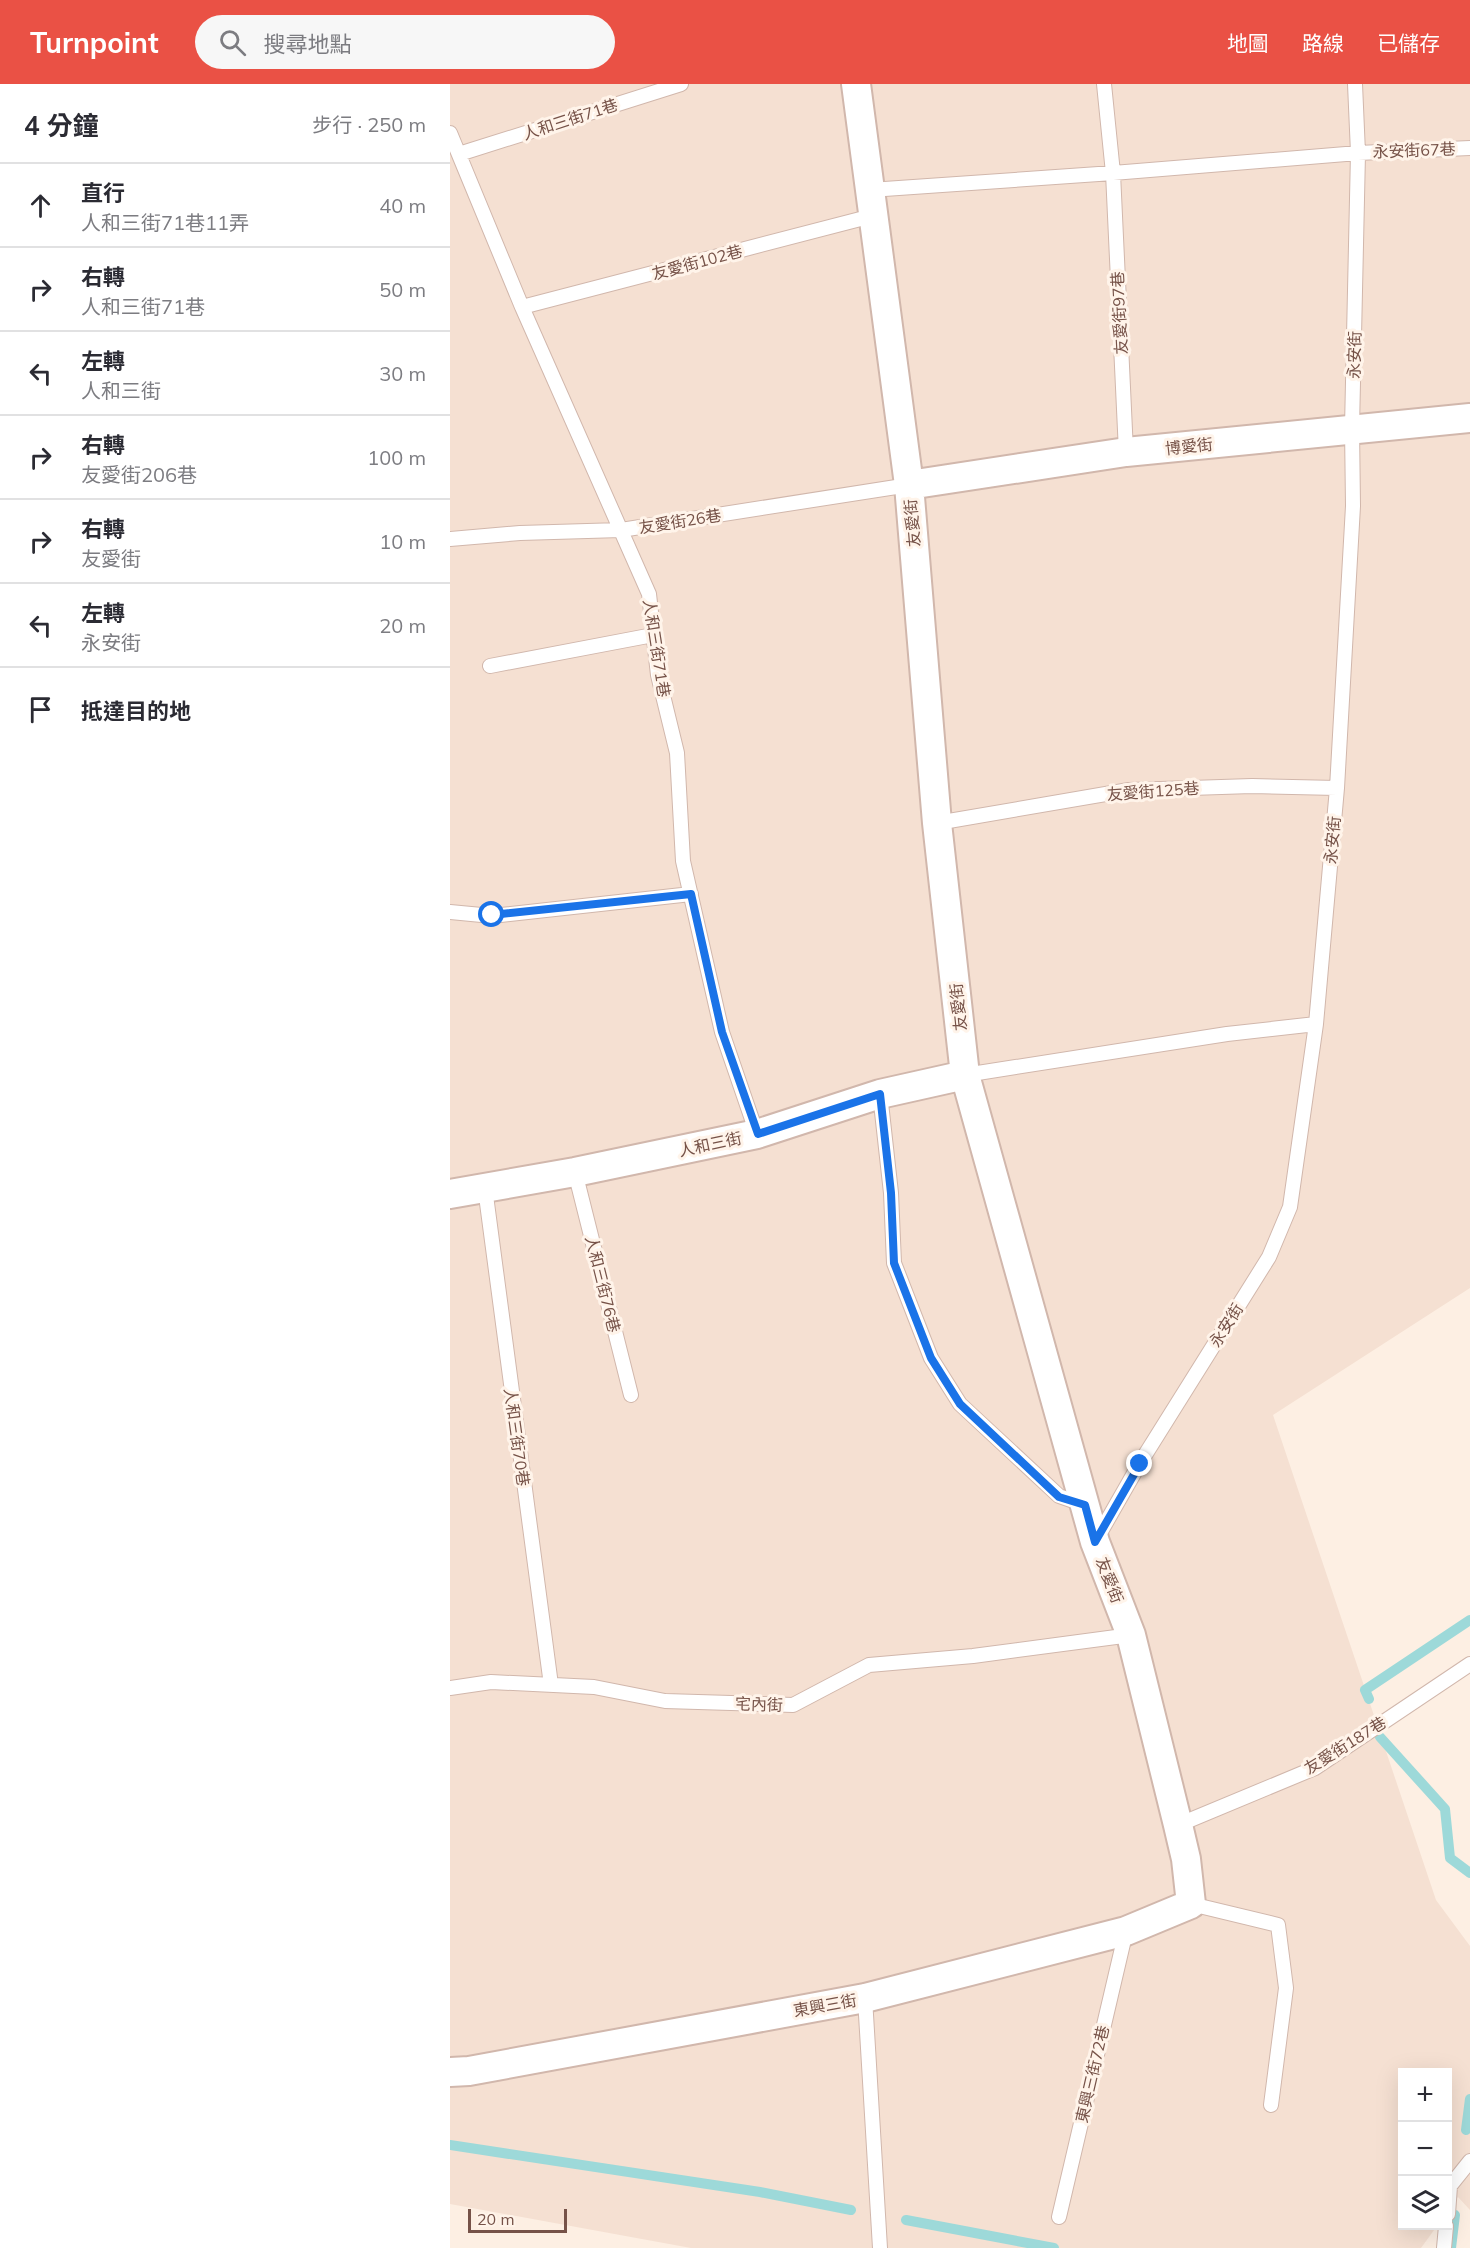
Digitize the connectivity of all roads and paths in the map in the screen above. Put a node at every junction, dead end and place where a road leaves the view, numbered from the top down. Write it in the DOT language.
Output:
graph roads {
  1 [pos="681,84"];
  2 [pos="856,84"];
  3 [pos="1104,84"];
  4 [pos="1355,84"];
  5 [pos="450,133"];
  6 [pos="1470,148"];
  7 [pos="1358,153"];
  8 [pos="459,154"];
  9 [pos="1113,173"];
  10 [pos="871,203"];
  11 [pos="522,307"];
  12 [pos="1470,418"];
  13 [pos="1352,428"];
  14 [pos="1126,452"];
  15 [pos="909,484"];
  16 [pos="621,530"];
  17 [pos="450,539"];
  18 [pos="653,635"];
  19 [pos="490,666"];
  20 [pos="1336,788"];
  21 [pos="937,822"];
  22 [pos="691,894"];
  23 [pos="450,912"];
  24 [pos="1316,1024"];
  25 [pos="965,1075"];
  26 [pos="880,1094"];
  27 [pos="758,1134"];
  28 [pos="575,1172"];
  29 [pos="485,1188"];
  30 [pos="450,1194"];
  31 [pos="631,1395"];
  32 [pos="1085,1505"];
  33 [pos="1095,1542"];
  34 [pos="1131,1635"];
  35 [pos="1470,1664"];
  36 [pos="551,1685"];
  37 [pos="450,1688"];
  38 [pos="1178,1825"];
  39 [pos="1191,1904"];
  40 [pos="1126,1932"];
  41 [pos="865,1998"];
  42 [pos="450,2072"];
  43 [pos="1271,2105"];
  44 [pos="1470,2161"];
  45 [pos="1452,2184"];
  46 [pos="1059,2217"];
  47 [pos="1446,2230"];
  48 [pos="880,2248"];
  49 [pos="1444,2248"];
  1 -- 8 [label="lane, 人和三街71巷"];
  2 -- 10 [label="street, 友愛街"];
  3 -- 9 [label="lane, 友愛街97巷"];
  4 -- 7 [label="lane, 永安街"];
  5 -- 8 [label="lane, 人和三街71巷"];
  6 -- 7 [label="lane, 永安街67巷"];
  7 -- 9 [label="lane"];
  7 -- 13 [label="lane, 永安街"];
  8 -- 11 [label="lane, 人和三街71巷"];
  9 -- 10 [label="lane"];
  9 -- 14 [label="lane, 友愛街97巷"];
  10 -- 11 [label="lane, 友愛街102巷"];
  10 -- 15 [label="street, 友愛街"];
  11 -- 16 [label="lane, 人和三街71巷"];
  12 -- 13 [label="street, 博愛街"];
  13 -- 14 [label="street, 博愛街"];
  13 -- 20 [label="lane, 永安街"];
  14 -- 15 [label="street, 博愛街"];
  15 -- 16 [label="lane, 友愛街26巷"];
  15 -- 21 [label="street, 友愛街"];
  16 -- 17 [label="lane, 友愛街26巷"];
  16 -- 18 [label="lane, 人和三街71巷"];
  18 -- 19 [label="lane"];
  18 -- 22 [label="lane, 人和三街71巷"];
  20 -- 21 [label="lane, 友愛街125巷"];
  20 -- 24 [label="lane, 永安街"];
  21 -- 25 [label="street, 友愛街"];
  22 -- 23 [label="lane"];
  22 -- 27 [label="lane, 人和三街71巷"];
  24 -- 25 [label="lane"];
  24 -- 33 [label="lane, 永安街"];
  25 -- 26 [label="street, 人和三街"];
  25 -- 32 [label="street, 友愛街"];
  26 -- 27 [label="street, 人和三街"];
  26 -- 32 [label="lane"];
  27 -- 28 [label="street, 人和三街"];
  28 -- 29 [label="street, 人和三街"];
  28 -- 31 [label="lane, 人和三街76巷"];
  29 -- 30 [label="street, 人和三街"];
  29 -- 36 [label="lane, 人和三街70巷"];
  32 -- 33 [label="street, 友愛街"];
  33 -- 34 [label="street, 友愛街"];
  34 -- 36 [label="lane, 宅內街"];
  34 -- 38 [label="street, 友愛街"];
  35 -- 38 [label="lane, 友愛街187巷"];
  36 -- 37 [label="lane, 宅內街"];
  38 -- 39 [label="street, 友愛街"];
  39 -- 40 [label="street, 東興三街"];
  39 -- 43 [label="lane"];
  40 -- 41 [label="street, 東興三街"];
  40 -- 46 [label="lane, 東興三街72巷"];
  41 -- 42 [label="street, 東興三街"];
  41 -- 48 [label="lane"];
  44 -- 45 [label="lane"];
  47 -- 49 [label="lane"];
}
